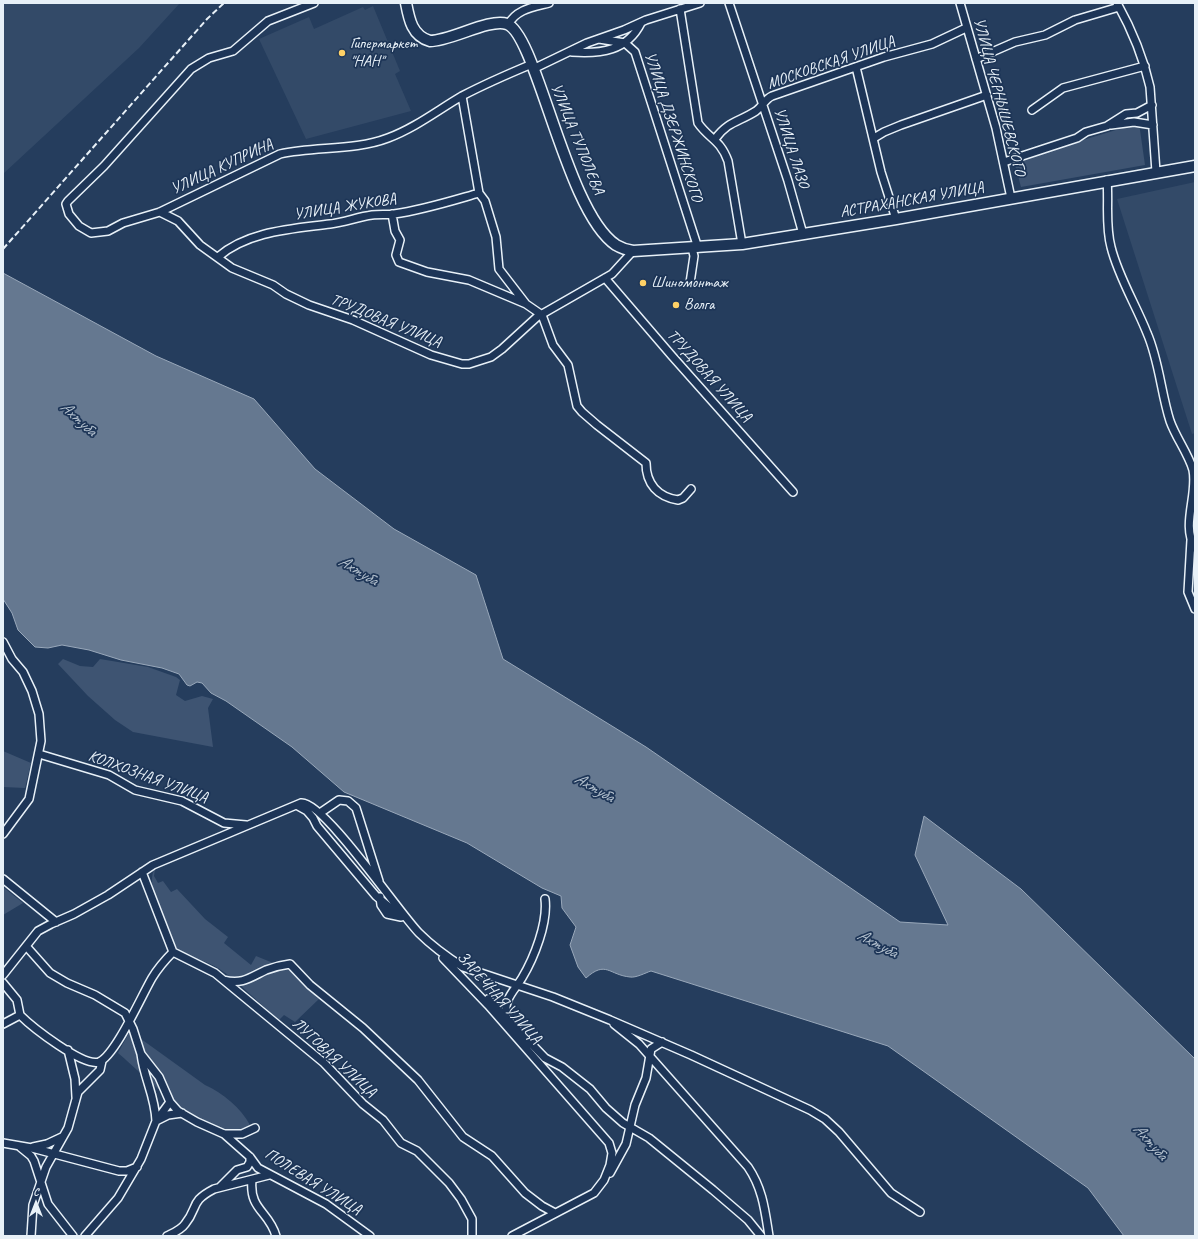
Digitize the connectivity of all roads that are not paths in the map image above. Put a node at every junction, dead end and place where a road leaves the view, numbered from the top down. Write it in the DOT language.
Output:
graph roads {
  1 [pos="314,3"];
  2 [pos="406,3"];
  3 [pos="549,3"];
  4 [pos="700,3"];
  5 [pos="729,3"];
  6 [pos="960,3"];
  7 [pos="1118,5"];
  8 [pos="680,10"];
  9 [pos="641,22"];
  10 [pos="508,25"];
  11 [pos="966,28"];
  12 [pos="599,39"];
  13 [pos="625,43"];
  14 [pos="572,52"];
  15 [pos="976,59"];
  16 [pos="1145,66"];
  17 [pos="533,67"];
  18 [pos="856,67"];
  19 [pos="987,95"];
  20 [pos="462,96"];
  21 [pos="762,105"];
  22 [pos="1152,105"];
  23 [pos="1032,110"];
  24 [pos="1153,124"];
  25 [pos="1107,126"];
  26 [pos="874,138"];
  27 [pos="715,139"];
  28 [pos="1004,162"];
  29 [pos="1195,166"];
  30 [pos="1156,172"];
  31 [pos="1107,180"];
  32 [pos="479,193"];
  33 [pos="1011,198"];
  34 [pos="160,212"];
  35 [pos="392,214"];
  36 [pos="896,219"];
  37 [pos="803,234"];
  38 [pos="742,244"];
  39 [pos="695,248"];
  40 [pos="633,251"];
  41 [pos="218,257"];
  42 [pos="605,278"];
  43 [pos="690,283"];
  44 [pos="526,304"];
  45 [pos="542,314"];
  46 [pos="691,489"];
  47 [pos="793,492"];
  48 [pos="1191,537"];
  49 [pos="1195,548"];
  50 [pos="1195,609"];
  51 [pos="3,642"];
  52 [pos="39,754"];
  53 [pos="298,806"];
  54 [pos="320,813"];
  55 [pos="246,825"];
  56 [pos="3,834"];
  57 [pos="142,872"];
  58 [pos="3,879"];
  59 [pos="380,885"];
  60 [pos="380,899"];
  61 [pos="545,899"];
  62 [pos="403,917"];
  63 [pos="56,922"];
  64 [pos="419,933"];
  65 [pos="26,946"];
  66 [pos="173,952"];
  67 [pos="3,975"];
  68 [pos="463,978"];
  69 [pos="222,979"];
  70 [pos="3,983"];
  71 [pos="517,985"];
  72 [pos="20,1015"];
  73 [pos="506,1017"];
  74 [pos="129,1020"];
  75 [pos="610,1020"];
  76 [pos="3,1024"];
  77 [pos="662,1042"];
  78 [pos="68,1050"];
  79 [pos="141,1054"];
  80 [pos="649,1058"];
  81 [pos="102,1061"];
  82 [pos="76,1098"];
  83 [pos="170,1102"];
  84 [pos="182,1113"];
  85 [pos="156,1122"];
  86 [pos="630,1127"];
  87 [pos="255,1128"];
  88 [pos="224,1134"];
  89 [pos="64,1135"];
  90 [pos="3,1143"];
  91 [pos="609,1143"];
  92 [pos="626,1144"];
  93 [pos="18,1146"];
  94 [pos="27,1147"];
  95 [pos="53,1153"];
  96 [pos="250,1157"];
  97 [pos="136,1167"];
  98 [pos="270,1175"];
  99 [pos="605,1177"];
  100 [pos="41,1180"];
  101 [pos="252,1180"];
  102 [pos="214,1190"];
  103 [pos="920,1212"];
  104 [pos="555,1213"];
  105 [pos="31,1236"];
  106 [pos="73,1236"];
  107 [pos="85,1236"];
  108 [pos="167,1236"];
  109 [pos="276,1236"];
  110 [pos="370,1236"];
  111 [pos="472,1236"];
  112 [pos="512,1236"];
  113 [pos="761,1236"];
  114 [pos="769,1236"];
  1 -- 34 [label="street, УЛИЦА КУПРИНА"];
  2 -- 10 [label="main road"];
  3 -- 10 [label="street"];
  4 -- 8 [label="street, УЛИЦА КУПРИНА"];
  5 -- 21 [label="street, УЛИЦА ЛАЗО"];
  6 -- 11 [label="street, УЛИЦА ЧЕРНЫШЕВСКОГО"];
  7 -- 15 [label="street"];
  7 -- 16 [label="street"];
  8 -- 9 [label="street, УЛИЦА КУПРИНА"];
  8 -- 27 [label="street"];
  9 -- 12 [label="street, УЛИЦА КУПРИНА"];
  9 -- 13 [label="street"];
  10 -- 17 [label="main road, УЛИЦА ТУПОЛЕВА"];
  11 -- 15 [label="street, УЛИЦА ЧЕРНЫШЕВСКОГО"];
  11 -- 18 [label="street, МОСКОВСКАЯ УЛИЦА"];
  12 -- 13 [label="street, УЛИЦА ДЗЕРЖИНСКОГО"];
  12 -- 14 [label="street, УЛИЦА КУПРИНА"];
  13 -- 14 [label="street, УЛИЦА КУПРИНА"];
  13 -- 39 [label="street, УЛИЦА ДЗЕРЖИНСКОГО"];
  14 -- 17 [label="street, УЛИЦА КУПРИНА"];
  15 -- 19 [label="street, УЛИЦА ЧЕРНЫШЕВСКОГО"];
  16 -- 22 [label="street"];
  16 -- 23 [label="street"];
  17 -- 20 [label="street, УЛИЦА КУПРИНА"];
  17 -- 40 [label="main road, УЛИЦА ТУПОЛЕВА"];
  18 -- 21 [label="street, МОСКОВСКАЯ УЛИЦА"];
  18 -- 26 [label="street"];
  19 -- 26 [label="street"];
  19 -- 28 [label="street, УЛИЦА ЧЕРНЫШЕВСКОГО"];
  20 -- 32 [label="street"];
  20 -- 34 [label="street, УЛИЦА КУПРИНА"];
  21 -- 27 [label="street, МОСКОВСКАЯ УЛИЦА"];
  21 -- 37 [label="street, УЛИЦА ЛАЗО"];
  22 -- 24 [label="street"];
  22 -- 25 [label="street"];
  24 -- 25 [label="street"];
  24 -- 30 [label="street"];
  25 -- 28 [label="street"];
  26 -- 36 [label="street"];
  27 -- 38 [label="street"];
  28 -- 33 [label="street, УЛИЦА ЧЕРНЫШЕВСКОГО"];
  29 -- 30 [label="main road, АСТРАХАНСКАЯ УЛИЦА"];
  30 -- 31 [label="main road, АСТРАХАНСКАЯ УЛИЦА"];
  31 -- 33 [label="main road, АСТРАХАНСКАЯ УЛИЦА"];
  31 -- 48 [label="street"];
  32 -- 35 [label="street, УЛИЦА ЖУКОВА"];
  32 -- 44 [label="street"];
  33 -- 36 [label="main road, АСТРАХАНСКАЯ УЛИЦА"];
  34 -- 41 [label="street, ТРУДОВАЯ УЛИЦА"];
  35 -- 41 [label="street, УЛИЦА ЖУКОВА"];
  35 -- 44 [label="street"];
  36 -- 37 [label="main road, АСТРАХАНСКАЯ УЛИЦА"];
  37 -- 38 [label="main road, АСТРАХАНСКАЯ УЛИЦА"];
  38 -- 39 [label="main road, АСТРАХАНСКАЯ УЛИЦА"];
  39 -- 40 [label="main road, АСТРАХАНСКАЯ УЛИЦА"];
  39 -- 43 [label="street, УЛИЦА ДЗЕРЖИНСКОГО"];
  40 -- 42 [label="street, ТРУДОВАЯ УЛИЦА"];
  41 -- 45 [label="street, ТРУДОВАЯ УЛИЦА"];
  42 -- 45 [label="street, ТРУДОВАЯ УЛИЦА"];
  42 -- 47 [label="street, ТРУДОВАЯ УЛИЦА"];
  44 -- 45 [label="street"];
  45 -- 46 [label="street"];
  48 -- 49 [label="street"];
  48 -- 50 [label="street"];
  51 -- 52 [label="street"];
  52 -- 55 [label="street, КОЛХОЗНАЯ УЛИЦА"];
  52 -- 56 [label="street"];
  53 -- 54 [label="street"];
  53 -- 55 [label="street, КОЛХОЗНАЯ УЛИЦА"];
  53 -- 60 [label="street, ЗАРЕЧНАЯ УЛИЦА"];
  54 -- 59 [label="street"];
  54 -- 59 [label="street"];
  55 -- 57 [label="street, КОЛХОЗНАЯ УЛИЦА"];
  57 -- 63 [label="street, КОЛХОЗНАЯ УЛИЦА"];
  57 -- 66 [label="street"];
  58 -- 63 [label="street"];
  59 -- 60 [label="street"];
  59 -- 62 [label="street"];
  60 -- 62 [label="street, ЗАРЕЧНАЯ УЛИЦА"];
  61 -- 71 [label="street"];
  62 -- 64 [label="street, ЗАРЕЧНАЯ УЛИЦА"];
  63 -- 65 [label="street, КОЛХОЗНАЯ УЛИЦА"];
  64 -- 68 [label="street, ЗАРЕЧНАЯ УЛИЦА"];
  64 -- 71 [label="street"];
  65 -- 67 [label="street, КОЛХОЗНАЯ УЛИЦА"];
  65 -- 74 [label="street, ПОЛЕВАЯ УЛИЦА"];
  66 -- 69 [label="street, ЛУГОВАЯ УЛИЦА"];
  66 -- 74 [label="street"];
  68 -- 73 [label="street"];
  68 -- 91 [label="street, ЗАРЕЧНАЯ УЛИЦА"];
  69 -- 104 [label="street"];
  69 -- 111 [label="street, ЛУГОВАЯ УЛИЦА"];
  70 -- 72 [label="street"];
  71 -- 73 [label="street"];
  71 -- 75 [label="street"];
  72 -- 76 [label="street"];
  72 -- 78 [label="street"];
  73 -- 86 [label="street"];
  74 -- 79 [label="street, ПОЛЕВАЯ УЛИЦА"];
  74 -- 81 [label="street"];
  75 -- 77 [label="street"];
  75 -- 80 [label="street"];
  77 -- 80 [label="street"];
  77 -- 103 [label="street"];
  78 -- 81 [label="street"];
  78 -- 82 [label="street"];
  79 -- 83 [label="street, ПОЛЕВАЯ УЛИЦА"];
  79 -- 85 [label="street"];
  80 -- 86 [label="street"];
  80 -- 114 [label="street"];
  81 -- 82 [label="street"];
  82 -- 89 [label="street"];
  83 -- 84 [label="street, ПОЛЕВАЯ УЛИЦА"];
  83 -- 85 [label="street"];
  84 -- 85 [label="street"];
  84 -- 88 [label="street, ПОЛЕВАЯ УЛИЦА"];
  85 -- 97 [label="street"];
  86 -- 92 [label="street"];
  86 -- 113 [label="street"];
  87 -- 88 [label="street, ПОЛЕВАЯ УЛИЦА"];
  88 -- 96 [label="street, ПОЛЕВАЯ УЛИЦА"];
  89 -- 94 [label="street"];
  89 -- 95 [label="street"];
  90 -- 93 [label="street"];
  91 -- 92 [label="street"];
  91 -- 99 [label="street"];
  92 -- 99 [label="street"];
  93 -- 94 [label="street"];
  93 -- 100 [label="street"];
  94 -- 95 [label="street"];
  95 -- 97 [label="street"];
  95 -- 100 [label="street"];
  96 -- 98 [label="street, ПОЛЕВАЯ УЛИЦА"];
  96 -- 102 [label="street"];
  97 -- 107 [label="street"];
  98 -- 101 [label="street"];
  98 -- 110 [label="street, ПОЛЕВАЯ УЛИЦА"];
  99 -- 104 [label="street"];
  100 -- 105 [label="street"];
  100 -- 106 [label="street"];
  101 -- 102 [label="street"];
  101 -- 109 [label="street"];
  102 -- 108 [label="street"];
  104 -- 112 [label="street"];
}
